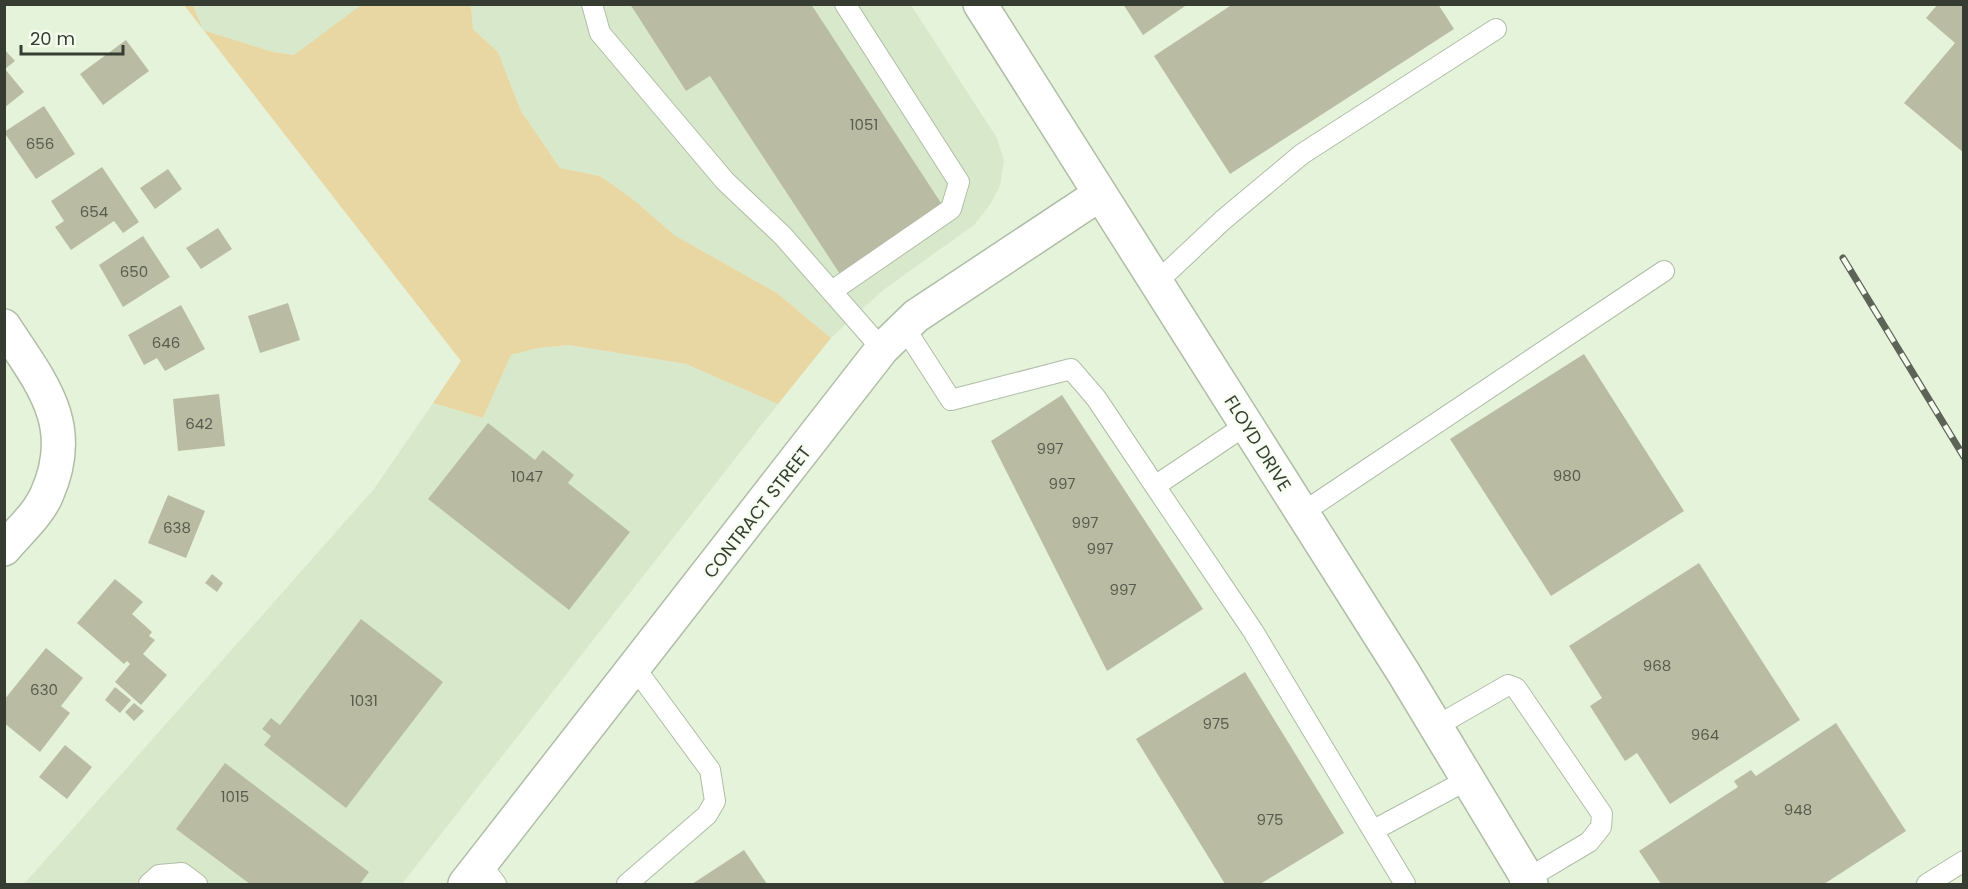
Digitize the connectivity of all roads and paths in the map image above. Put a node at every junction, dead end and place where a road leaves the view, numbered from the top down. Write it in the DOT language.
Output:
graph roads {
  1 [pos="592,4"];
  2 [pos="845,4"];
  3 [pos="980,4"];
  4 [pos="1496,29"];
  5 [pos="1100,194"];
  6 [pos="1664,271"];
  7 [pos="1156,283"];
  8 [pos="832,291"];
  9 [pos="4,326"];
  10 [pos="893,338"];
  11 [pos="1246,425"];
  12 [pos="1155,486"];
  13 [pos="1302,513"];
  14 [pos="4,549"];
  15 [pos="635,668"];
  16 [pos="1436,727"];
  17 [pos="1467,780"];
  18 [pos="1374,830"];
  19 [pos="1964,861"];
  20 [pos="481,878"];
  21 [pos="1525,883"];
  22 [pos="148,885"];
  23 [pos="196,885"];
  24 [pos="627,885"];
  25 [pos="1405,885"];
  26 [pos="1927,885"];
  1 -- 8 [label="lane"];
  2 -- 8 [label="lane"];
  3 -- 5 [label="street, FLOYD DRIVE"];
  4 -- 7 [label="lane"];
  5 -- 7 [label="street, FLOYD DRIVE"];
  5 -- 10 [label="street, CONTRACT STREET"];
  6 -- 13 [label="lane"];
  7 -- 11 [label="street, FLOYD DRIVE"];
  8 -- 10 [label="lane"];
  9 -- 14 [label="street"];
  10 -- 12 [label="lane"];
  10 -- 15 [label="street, CONTRACT STREET"];
  11 -- 12 [label="lane"];
  11 -- 13 [label="street, FLOYD DRIVE"];
  12 -- 18 [label="lane"];
  13 -- 16 [label="street, FLOYD DRIVE"];
  15 -- 20 [label="street, CONTRACT STREET"];
  15 -- 24 [label="lane"];
  16 -- 17 [label="street, FLOYD DRIVE"];
  16 -- 21 [label="lane"];
  17 -- 18 [label="lane"];
  17 -- 21 [label="street, FLOYD DRIVE"];
  18 -- 25 [label="lane"];
  19 -- 26 [label="lane"];
  22 -- 23 [label="lane"];
}
